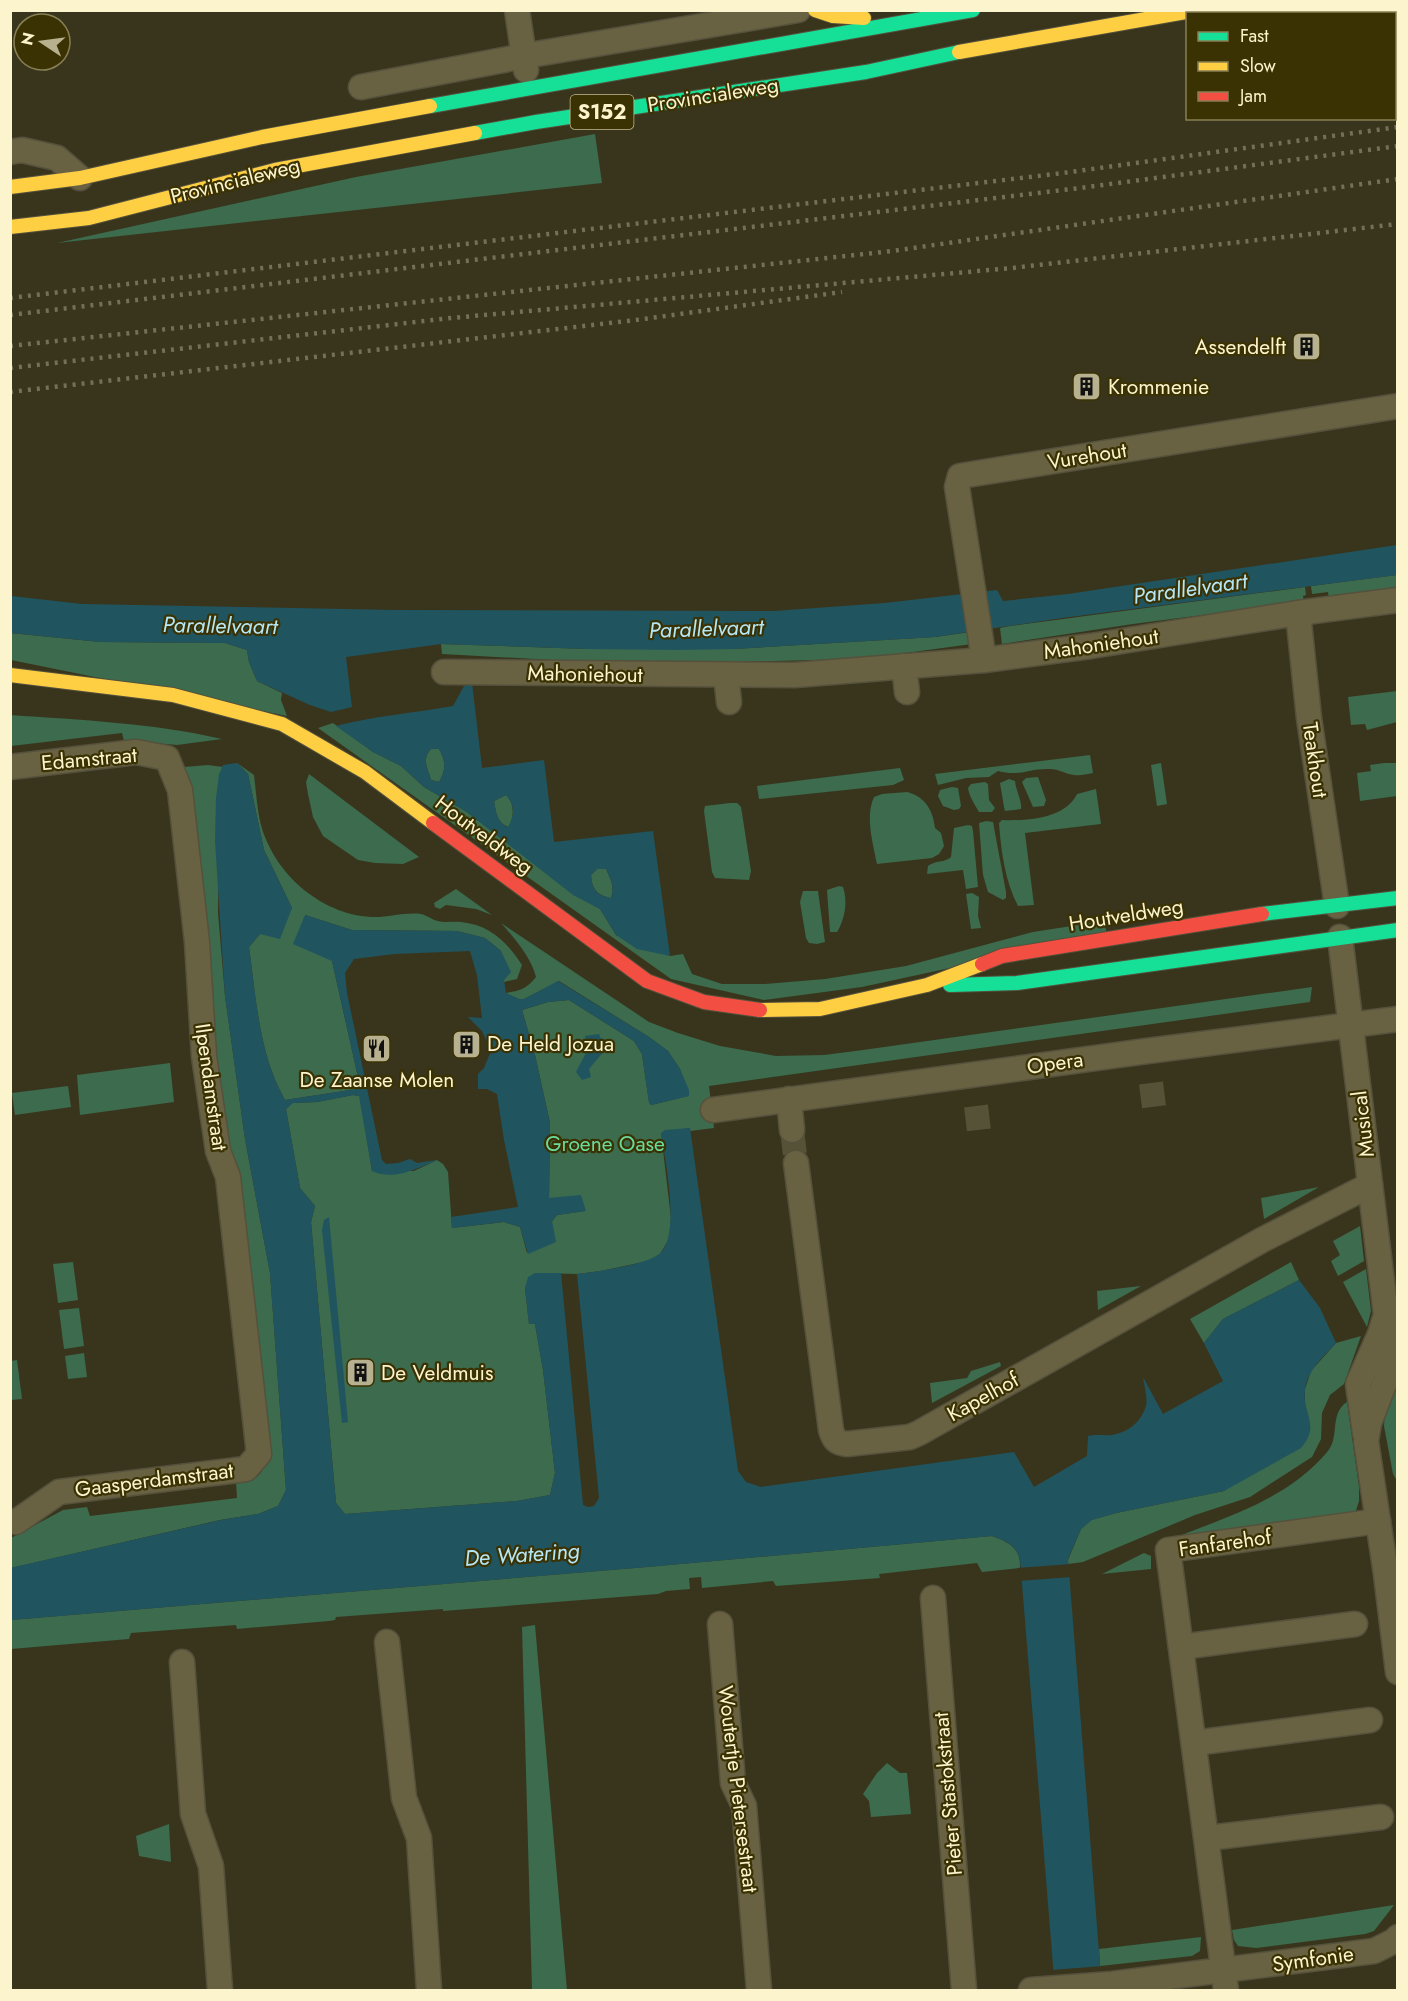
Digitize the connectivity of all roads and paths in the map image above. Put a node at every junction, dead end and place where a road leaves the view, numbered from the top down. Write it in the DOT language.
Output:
graph roads {
  1 [pos="517,10"];
  2 [pos="798,10"];
  3 [pos="816,10"];
  4 [pos="973,10"];
  5 [pos="1197,10"];
  6 [pos="886,24"];
  7 [pos="868,44"];
  8 [pos="524,56"];
  9 [pos="361,87"];
  10 [pos="533,105"];
  11 [pos="10,152"];
  12 [pos="81,183"];
  13 [pos="10,187"];
  14 [pos="10,227"];
  15 [pos="1398,406"];
  16 [pos="1398,600"];
  17 [pos="1298,613"];
  18 [pos="982,649"];
  19 [pos="904,666"];
  20 [pos="444,672"];
  21 [pos="10,675"];
  22 [pos="726,675"];
  23 [pos="907,692"];
  24 [pos="729,702"];
  25 [pos="167,758"];
  26 [pos="10,767"];
  27 [pos="1398,898"];
  28 [pos="1339,922"];
  29 [pos="1398,930"];
  30 [pos="927,985"];
  31 [pos="1398,1019"];
  32 [pos="1351,1026"];
  33 [pos="789,1099"];
  34 [pos="713,1110"];
  35 [pos="792,1130"];
  36 [pos="796,1163"];
  37 [pos="1370,1185"];
  38 [pos="259,1454"];
  39 [pos="1378,1521"];
  40 [pos="16,1522"];
  41 [pos="1392,1573"];
  42 [pos="933,1598"];
  43 [pos="720,1624"];
  44 [pos="1355,1624"];
  45 [pos="387,1642"];
  46 [pos="1181,1647"];
  47 [pos="182,1662"];
  48 [pos="1398,1672"];
  49 [pos="1370,1720"];
  50 [pos="1194,1743"];
  51 [pos="1381,1817"];
  52 [pos="1208,1839"];
  53 [pos="1398,1937"];
  54 [pos="1225,1980"];
  55 [pos="220,1990"];
  56 [pos="429,1990"];
  57 [pos="759,1990"];
  58 [pos="964,1990"];
  59 [pos="1038,1990"];
  1 -- 8 [label="street"];
  2 -- 8 [label="street"];
  3 -- 6 [label="main road"];
  4 -- 6 [label="main road, Provincialeweg / S152"];
  5 -- 10 [label="main road, Provincialeweg / S152"];
  6 -- 7 [label="main road"];
  6 -- 10 [label="main road, Provincialeweg / S152"];
  8 -- 9 [label="street"];
  8 -- 10 [label="street"];
  10 -- 12 [label="main road, Provincialeweg / S152"];
  10 -- 14 [label="main road, Provincialeweg / S152"];
  11 -- 12 [label="street"];
  12 -- 13 [label="main road, Provincialeweg / S152"];
  15 -- 18 [label="street, Vurehout"];
  16 -- 17 [label="street, Mahoniehout"];
  17 -- 18 [label="street, Mahoniehout"];
  17 -- 28 [label="street, Teakhout"];
  18 -- 19 [label="street, Mahoniehout"];
  19 -- 22 [label="street, Mahoniehout"];
  19 -- 23 [label="street"];
  20 -- 22 [label="street, Mahoniehout"];
  21 -- 30 [label="main road, Houtveldweg"];
  22 -- 24 [label="street"];
  25 -- 26 [label="street, Edamstraat"];
  25 -- 38 [label="street, Ilpendamstraat"];
  27 -- 28 [label="main road, Houtveldweg"];
  28 -- 29 [label="main road, Houtveldweg"];
  28 -- 30 [label="main road, Houtveldweg"];
  28 -- 30 [label="main road, Houtveldweg"];
  28 -- 32 [label="street, Musical"];
  31 -- 32 [label="street, Opera"];
  32 -- 33 [label="street, Opera"];
  32 -- 37 [label="street, Musical"];
  33 -- 34 [label="street, Opera"];
  33 -- 35 [label="street"];
  36 -- 37 [label="street, Kapelhof"];
  37 -- 39 [label="street, Musical"];
  38 -- 40 [label="street, Gaasperdamstraat"];
  39 -- 41 [label="street, Musical"];
  39 -- 46 [label="street, Fanfarehof"];
  41 -- 48 [label="street, Musical"];
  42 -- 58 [label="street, Pieter Stastokstraat"];
  43 -- 57 [label="street, Woutertje Pietersestraat"];
  44 -- 46 [label="street"];
  45 -- 56 [label="street"];
  46 -- 50 [label="street, Fanfarehof"];
  47 -- 55 [label="street"];
  49 -- 50 [label="street"];
  50 -- 52 [label="street, Fanfarehof"];
  51 -- 52 [label="street"];
  52 -- 54 [label="street, Fanfarehof"];
  53 -- 54 [label="street, Symfonie"];
  54 -- 59 [label="street, Symfonie"];
}
